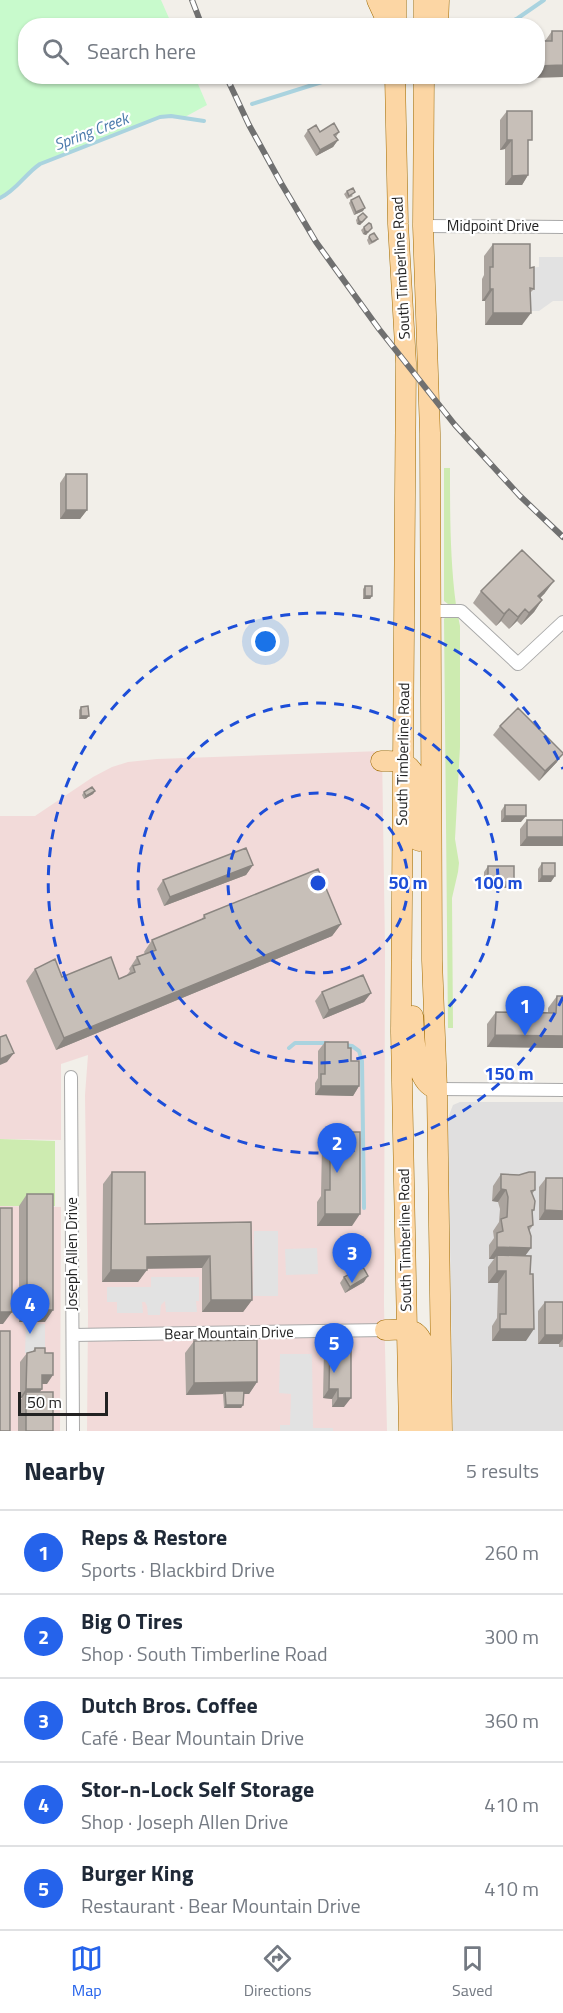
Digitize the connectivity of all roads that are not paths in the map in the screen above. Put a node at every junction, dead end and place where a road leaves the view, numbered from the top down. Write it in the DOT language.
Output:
graph roads {
  1 [pos="377,0"];
  2 [pos="396,0"];
  3 [pos="390,18"];
  4 [pos="394,18"];
  5 [pos="430,84"];
  6 [pos="395,86"];
  7 [pos="423,226"];
  8 [pos="563,226"];
  9 [pos="430,611"];
  10 [pos="563,622"];
  11 [pos="381,761"];
  12 [pos="403,761"];
  13 [pos="403,927"];
  14 [pos="432,960"];
  15 [pos="71,1077"];
  16 [pos="437,1089"];
  17 [pos="563,1090"];
  18 [pos="385,1330"];
  19 [pos="406,1330"];
  20 [pos="73,1335"];
  21 [pos="73,1431"];
  22 [pos="409,1431"];
  23 [pos="425,1431"];
  24 [pos="442,1431"];
  1 -- 3 [label="main road"];
  2 -- 4 [label="main road"];
  5 -- 7 [label="main road, South Timberline Road"];
  6 -- 12 [label="main road, South Timberline Road"];
  7 -- 8 [label="street, Midpoint Drive"];
  7 -- 9 [label="main road, South Timberline Road"];
  9 -- 10 [label="street"];
  9 -- 14 [label="main road, South Timberline Road"];
  11 -- 12 [label="main road"];
  12 -- 13 [label="main road, South Timberline Road"];
  12 -- 14 [label="main road"];
  13 -- 16 [label="main road"];
  13 -- 19 [label="main road, South Timberline Road"];
  14 -- 16 [label="main road, South Timberline Road"];
  15 -- 20 [label="street, Joseph Allen Drive"];
  16 -- 17 [label="street"];
  16 -- 24 [label="main road, South Timberline Road"];
  18 -- 19 [label="main road"];
  18 -- 20 [label="street, Bear Mountain Drive"];
  19 -- 22 [label="main road, South Timberline Road"];
  19 -- 23 [label="main road"];
  20 -- 21 [label="street, Joseph Allen Drive"];
}
